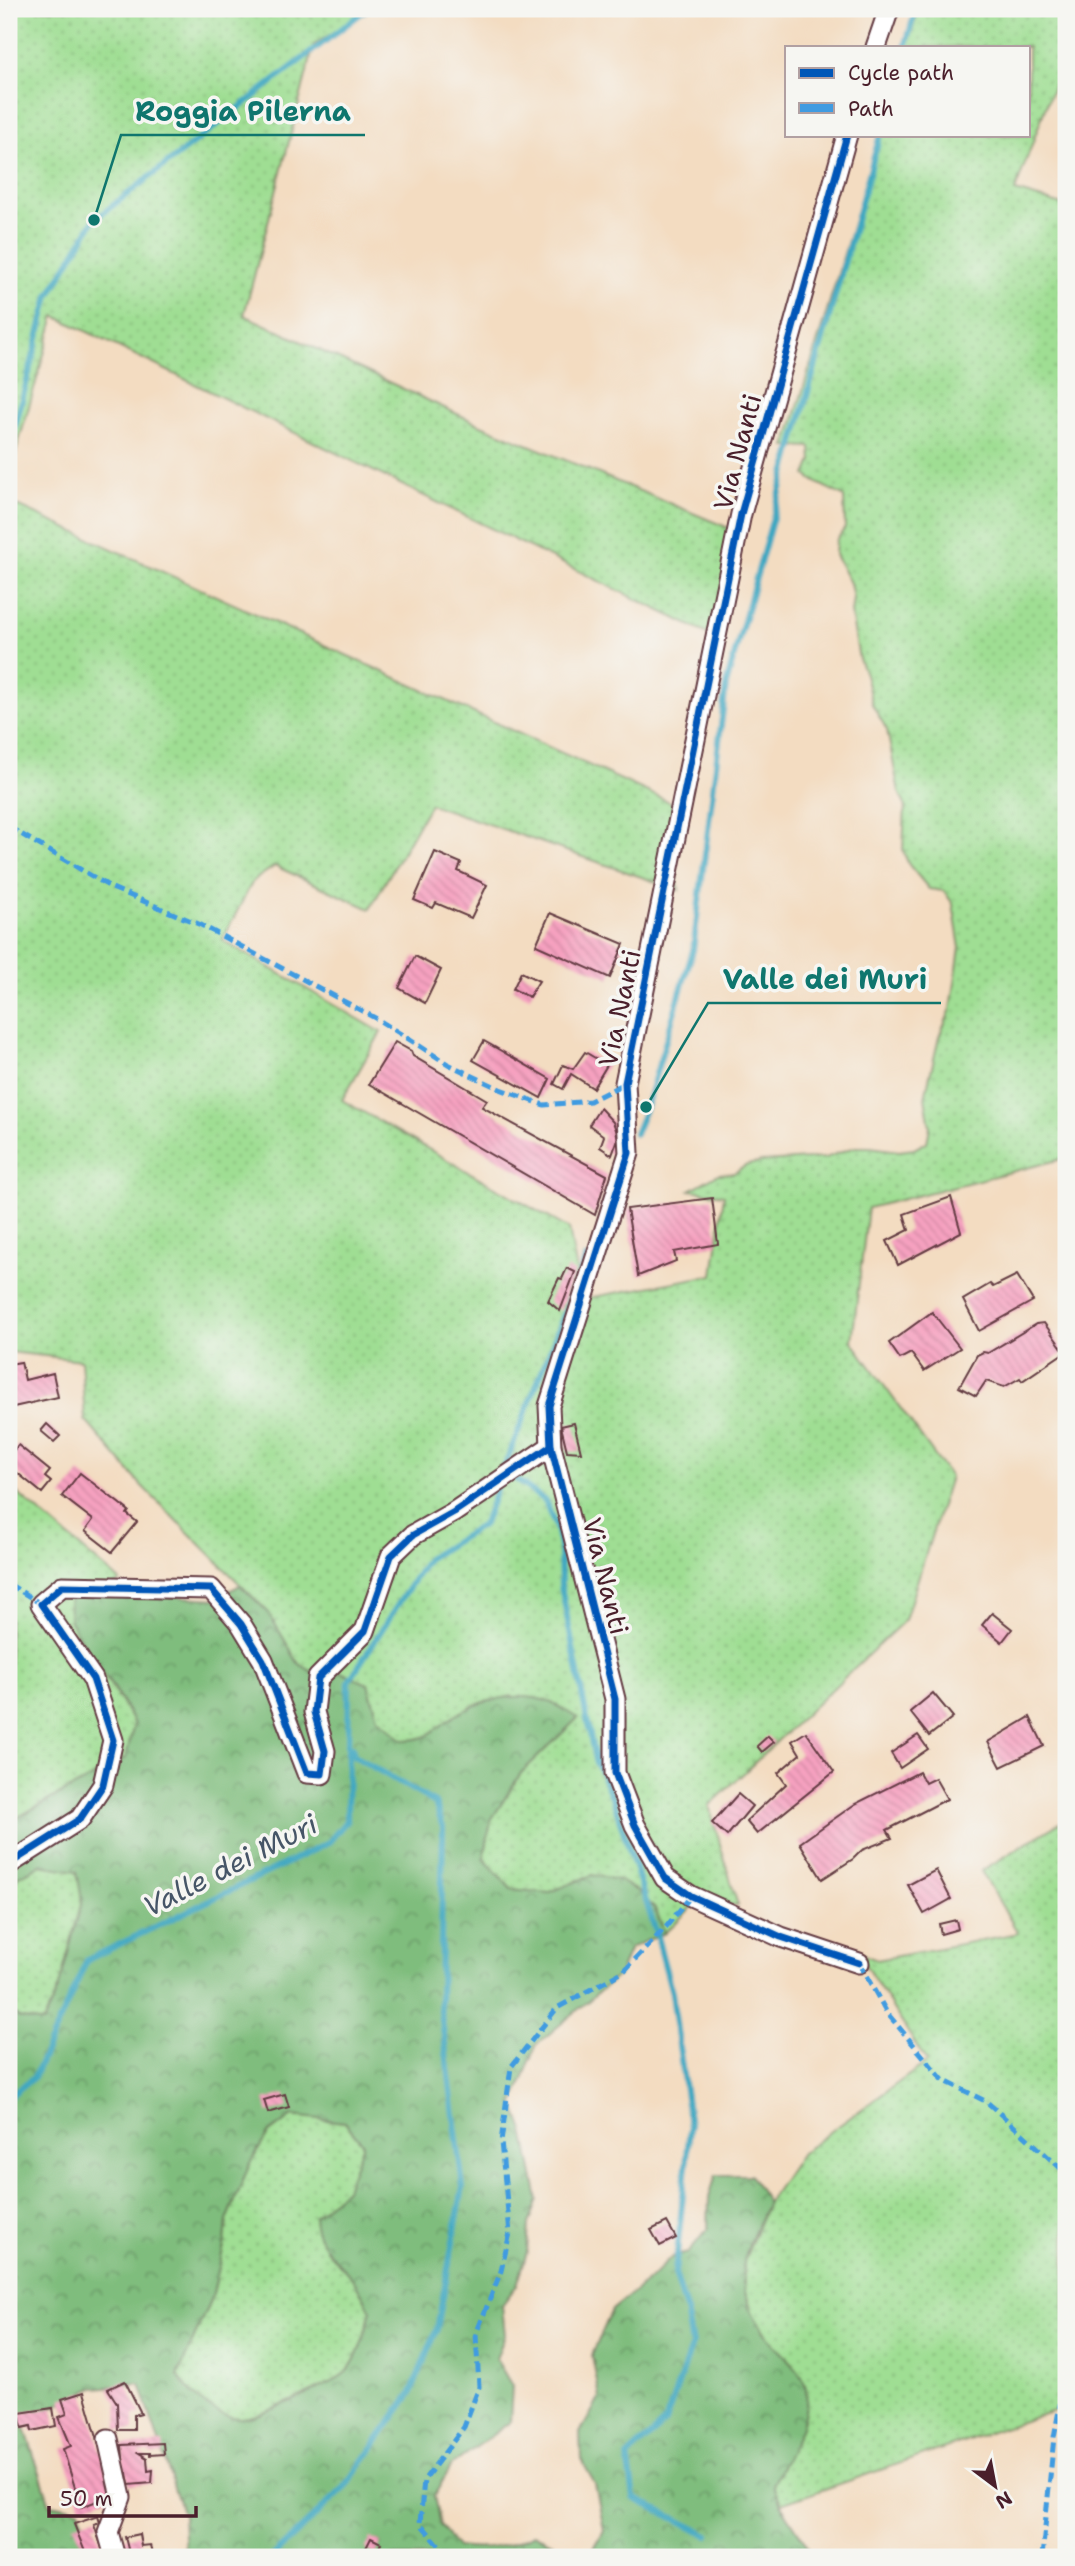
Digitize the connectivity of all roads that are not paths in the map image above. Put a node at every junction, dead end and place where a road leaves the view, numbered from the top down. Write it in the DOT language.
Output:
graph roads {
  1 [pos="889,9"];
  2 [pos="876,46"];
  3 [pos="847,136"];
  4 [pos="551,1446"];
  5 [pos="9,1864"];
  6 [pos="859,1963"];
  7 [pos="108,2439"];
  8 [pos="115,2557"];
  1 -- 2 [label="street"];
  3 -- 4 [label="street, Via Nanti"];
  4 -- 5 [label="street"];
  4 -- 6 [label="street, Via Nanti"];
  7 -- 8 [label="street"];
}
